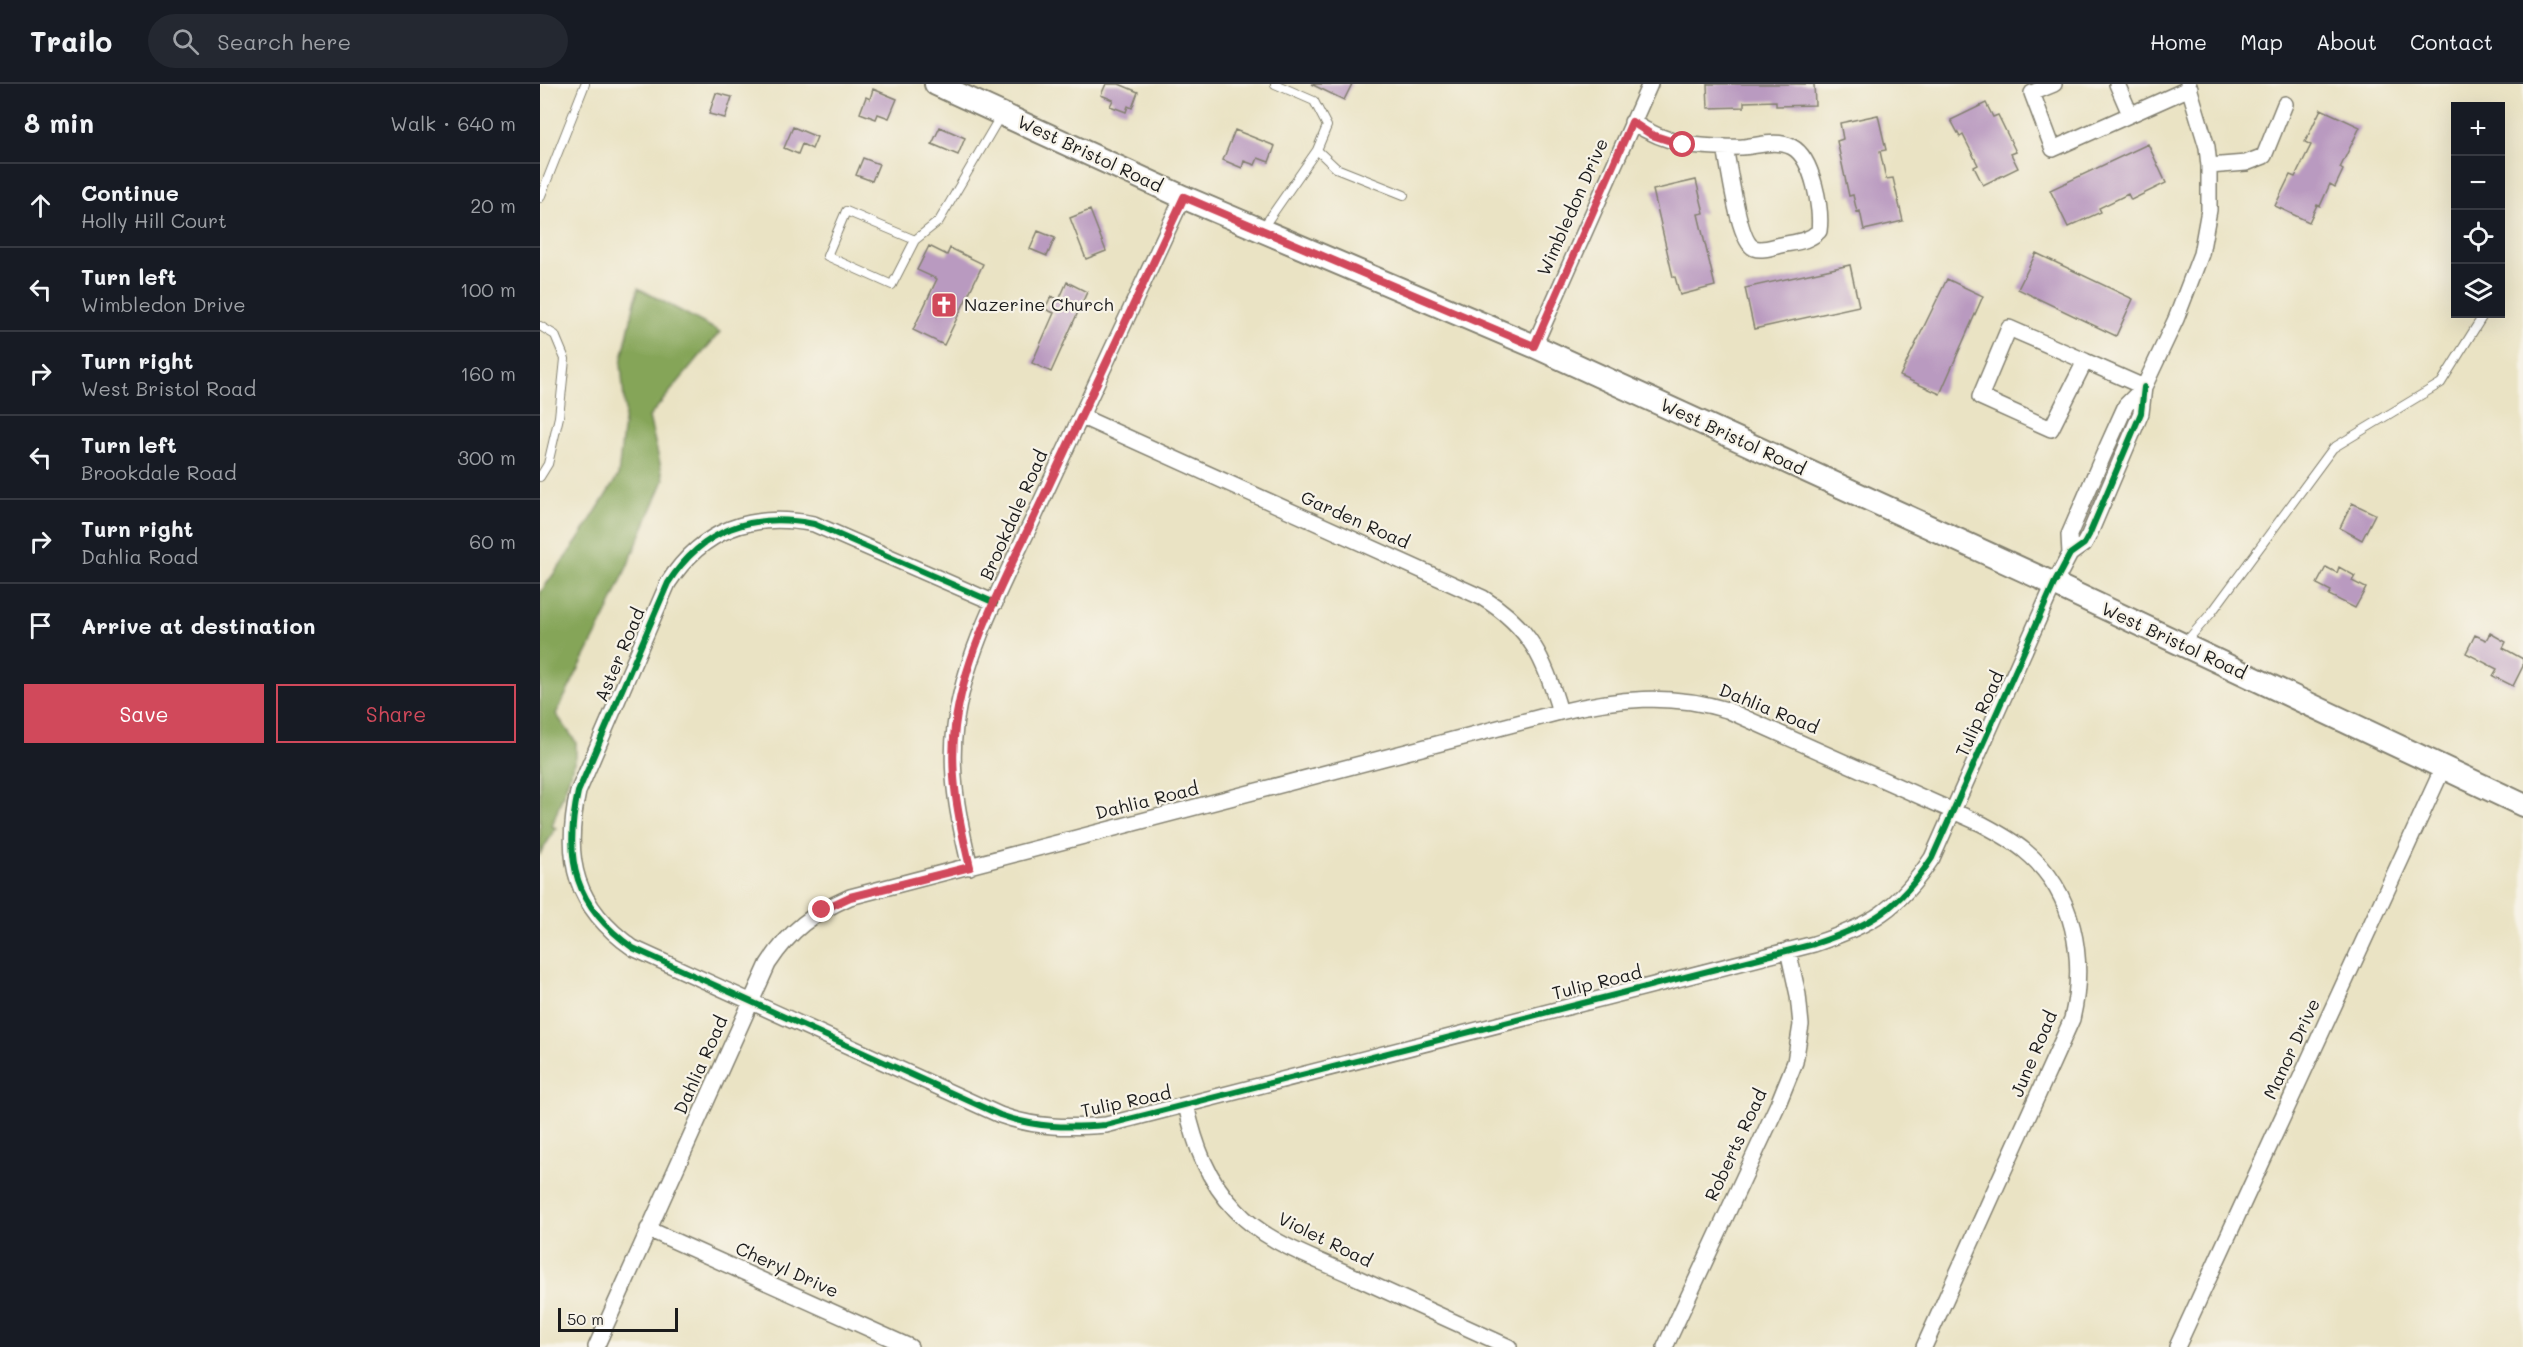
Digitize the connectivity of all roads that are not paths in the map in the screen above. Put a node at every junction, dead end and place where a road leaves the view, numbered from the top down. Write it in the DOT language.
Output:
graph roads {
  1 [pos="585,84"];
  2 [pos="936,84"];
  3 [pos="1275,84"];
  4 [pos="1650,84"];
  5 [pos="2054,84"];
  6 [pos="2117,84"];
  7 [pos="2189,86"];
  8 [pos="2285,104"];
  9 [pos="1002,114"];
  10 [pos="2130,114"];
  11 [pos="1632,122"];
  12 [pos="1725,147"];
  13 [pos="1317,150"];
  14 [pos="2209,166"];
  15 [pos="1404,195"];
  16 [pos="1184,197"];
  17 [pos="540,198"];
  18 [pos="1261,230"];
  19 [pos="915,240"];
  20 [pos="2482,318"];
  21 [pos="540,326"];
  22 [pos="1534,346"];
  23 [pos="2085,361"];
  24 [pos="2144,387"];
  25 [pos="1082,417"];
  26 [pos="540,477"];
  27 [pos="2054,584"];
  28 [pos="995,603"];
  29 [pos="2184,645"];
  30 [pos="1560,712"];
  31 [pos="2443,768"];
  32 [pos="2523,805"];
  33 [pos="1954,811"];
  34 [pos="970,867"];
  35 [pos="1788,950"];
  36 [pos="751,1003"];
  37 [pos="1185,1105"];
  38 [pos="648,1229"];
  39 [pos="596,1347"];
  40 [pos="910,1347"];
  41 [pos="1509,1347"];
  42 [pos="1665,1347"];
  43 [pos="1924,1347"];
  44 [pos="2177,1347"];
  1 -- 17 [label="lane"];
  2 -- 9 [label="main road, West Bristol Road"];
  3 -- 13 [label="lane"];
  4 -- 11 [label="street, Wimbledon Drive"];
  5 -- 10 [label="street"];
  6 -- 10 [label="street"];
  7 -- 10 [label="street"];
  7 -- 14 [label="street, Tulip Road"];
  8 -- 14 [label="street"];
  9 -- 16 [label="main road, West Bristol Road"];
  9 -- 19 [label="lane"];
  11 -- 12 [label="street"];
  11 -- 22 [label="street, Wimbledon Drive"];
  12 -- 12 [label="street"];
  13 -- 15 [label="lane"];
  13 -- 18 [label="lane"];
  14 -- 24 [label="street, Tulip Road"];
  16 -- 18 [label="main road, West Bristol Road"];
  16 -- 25 [label="street, Brookdale Road"];
  18 -- 22 [label="main road, West Bristol Road"];
  19 -- 19 [label="lane"];
  20 -- 29 [label="lane"];
  21 -- 26 [label="lane"];
  22 -- 27 [label="main road, West Bristol Road"];
  23 -- 23 [label="street"];
  23 -- 24 [label="street"];
  24 -- 27 [label="street, Tulip Road"];
  25 -- 28 [label="street, Brookdale Road"];
  25 -- 30 [label="street, Garden Road"];
  27 -- 29 [label="main road, West Bristol Road"];
  27 -- 33 [label="street, Tulip Road"];
  28 -- 34 [label="street, Brookdale Road"];
  28 -- 36 [label="street, Aster Road"];
  29 -- 31 [label="main road, West Bristol Road"];
  30 -- 33 [label="street, Dahlia Road"];
  30 -- 34 [label="street, Dahlia Road"];
  31 -- 32 [label="main road, West Bristol Road"];
  31 -- 44 [label="street, Manor Drive"];
  33 -- 35 [label="street, Tulip Road"];
  33 -- 43 [label="street, June Road"];
  34 -- 36 [label="street, Dahlia Road"];
  35 -- 37 [label="street, Tulip Road"];
  35 -- 42 [label="street, Roberts Road"];
  36 -- 37 [label="street, Tulip Road"];
  36 -- 38 [label="street, Dahlia Road"];
  37 -- 41 [label="street, Violet Road"];
  38 -- 39 [label="street, Dahlia Road"];
  38 -- 40 [label="street, Cheryl Drive"];
}
